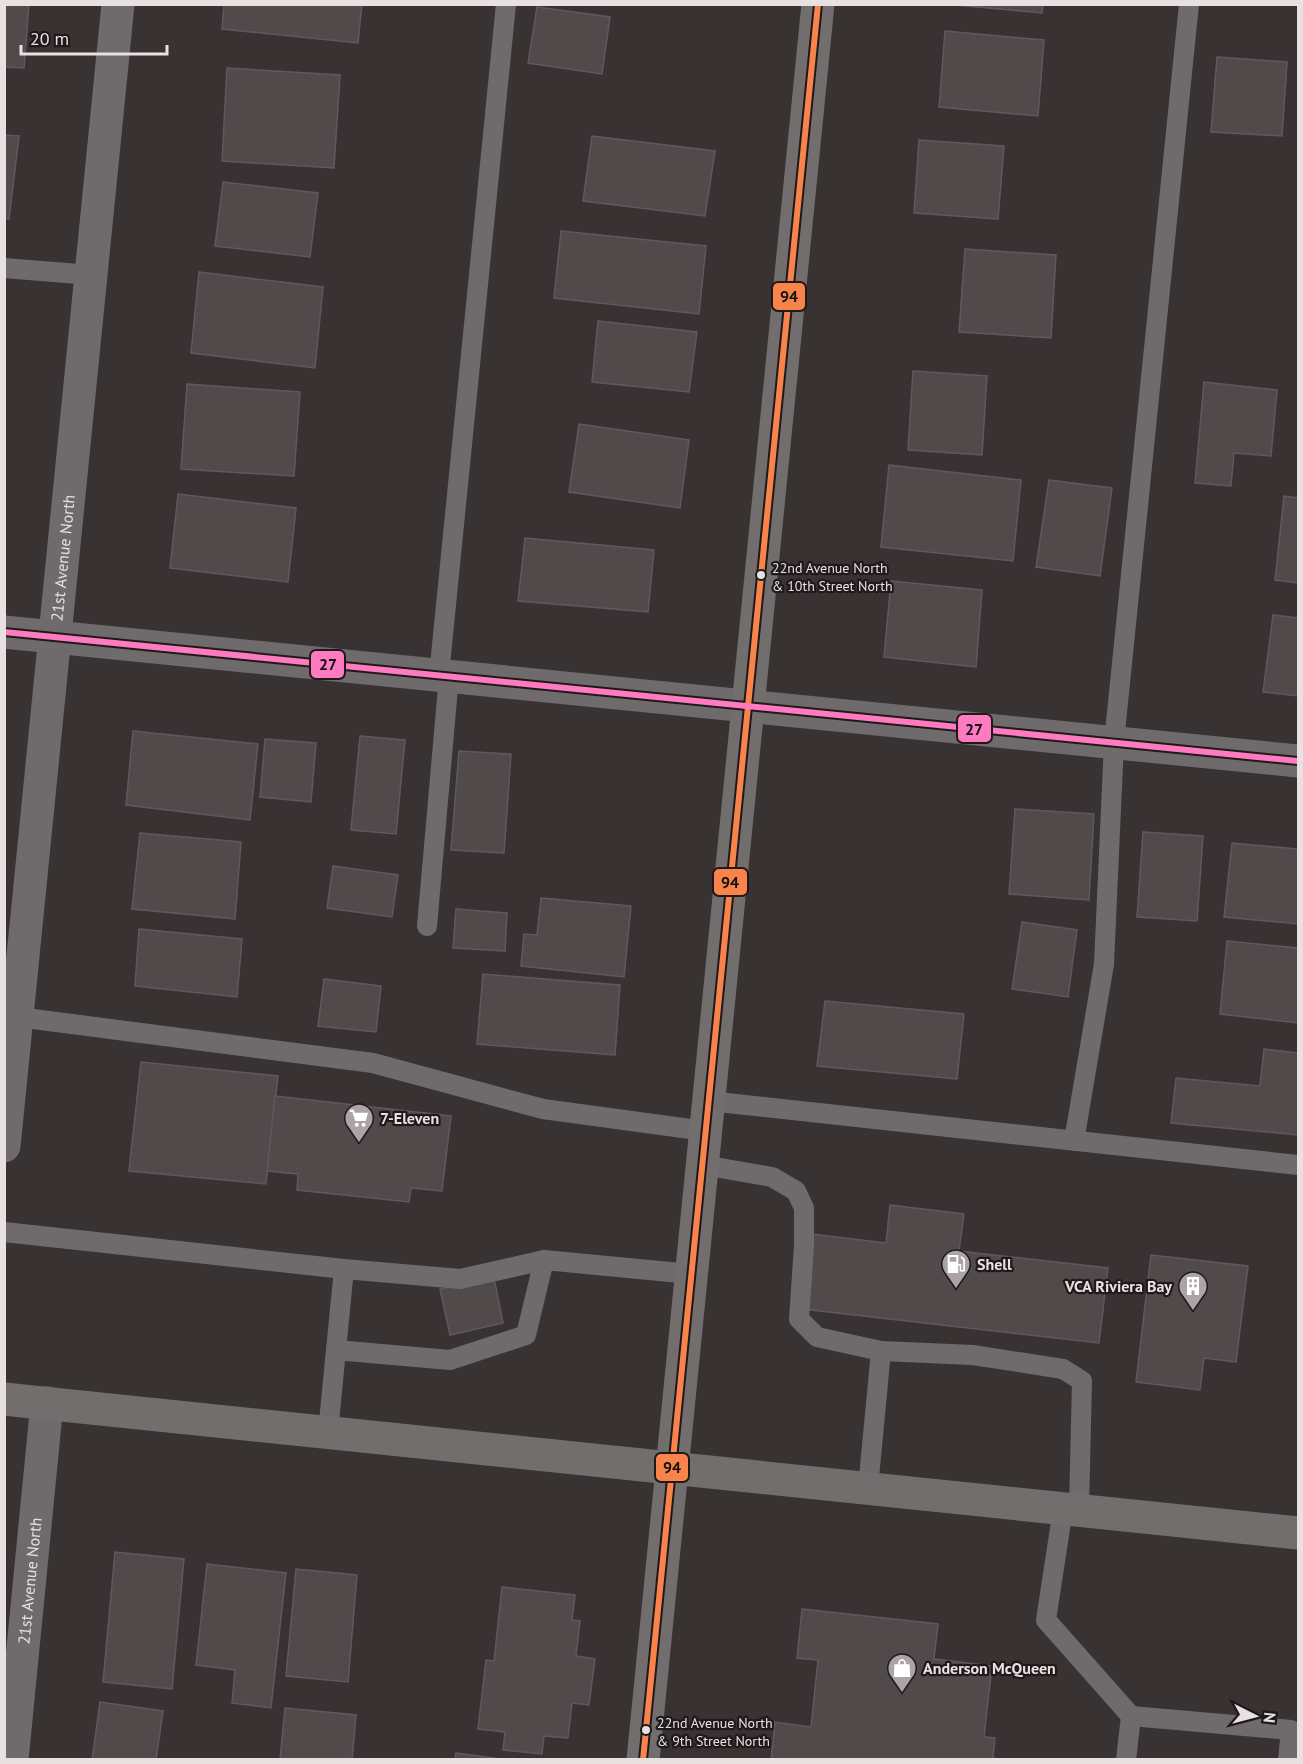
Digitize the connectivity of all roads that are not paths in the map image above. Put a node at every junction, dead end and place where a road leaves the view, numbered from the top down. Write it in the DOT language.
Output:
graph roads {
  1 [pos="118,4"];
  2 [pos="506,4"];
  3 [pos="818,4"];
  4 [pos="1189,4"];
  5 [pos="4,268"];
  6 [pos="91,275"];
  7 [pos="4,632"];
  8 [pos="55,637"];
  9 [pos="444,676"];
  10 [pos="748,706"];
  11 [pos="1114,742"];
  12 [pos="1299,761"];
  13 [pos="427,926"];
  14 [pos="12,1035"];
  15 [pos="707,1116"];
  16 [pos="1074,1141"];
  17 [pos="4,1146"];
  18 [pos="1299,1165"];
  19 [pos="703,1166"];
  20 [pos="4,1232"];
  21 [pos="544,1260"];
  22 [pos="344,1269"];
  23 [pos="691,1274"];
  24 [pos="336,1350"];
  25 [pos="881,1351"];
  26 [pos="4,1399"];
  27 [pos="47,1403"];
  28 [pos="328,1432"];
  29 [pos="672,1468"];
  30 [pos="868,1488"];
  31 [pos="1071,1510"];
  32 [pos="1299,1533"];
  33 [pos="1131,1716"];
  34 [pos="12,1760"];
  35 [pos="643,1760"];
  36 [pos="1126,1760"];
  37 [pos="1288,1760"];
  1 -- 6 [label="street, 21st Avenue North"];
  2 -- 9 [label="lane"];
  3 -- 10 [label="main road"];
  4 -- 11 [label="lane"];
  5 -- 6 [label="lane"];
  6 -- 8 [label="street, 21st Avenue North"];
  7 -- 8 [label="street"];
  8 -- 9 [label="street"];
  8 -- 14 [label="street, 21st Avenue North"];
  9 -- 10 [label="street"];
  9 -- 13 [label="lane"];
  10 -- 11 [label="street"];
  10 -- 15 [label="main road"];
  11 -- 12 [label="street"];
  11 -- 16 [label="lane"];
  14 -- 15 [label="lane"];
  14 -- 17 [label="street, 21st Avenue North"];
  15 -- 16 [label="lane"];
  15 -- 19 [label="main road"];
  16 -- 18 [label="lane"];
  19 -- 23 [label="main road"];
  19 -- 25 [label="lane"];
  20 -- 22 [label="lane"];
  21 -- 22 [label="lane"];
  21 -- 23 [label="lane"];
  21 -- 24 [label="lane"];
  22 -- 24 [label="lane"];
  23 -- 29 [label="main road"];
  24 -- 28 [label="lane"];
  25 -- 30 [label="lane"];
  25 -- 31 [label="lane"];
  26 -- 27 [label="main road"];
  27 -- 28 [label="main road"];
  27 -- 34 [label="street, 21st Avenue North"];
  28 -- 29 [label="main road"];
  29 -- 30 [label="main road"];
  29 -- 35 [label="main road"];
  30 -- 31 [label="main road"];
  31 -- 32 [label="main road"];
  31 -- 33 [label="lane"];
  33 -- 36 [label="lane"];
  33 -- 37 [label="lane"];
}
